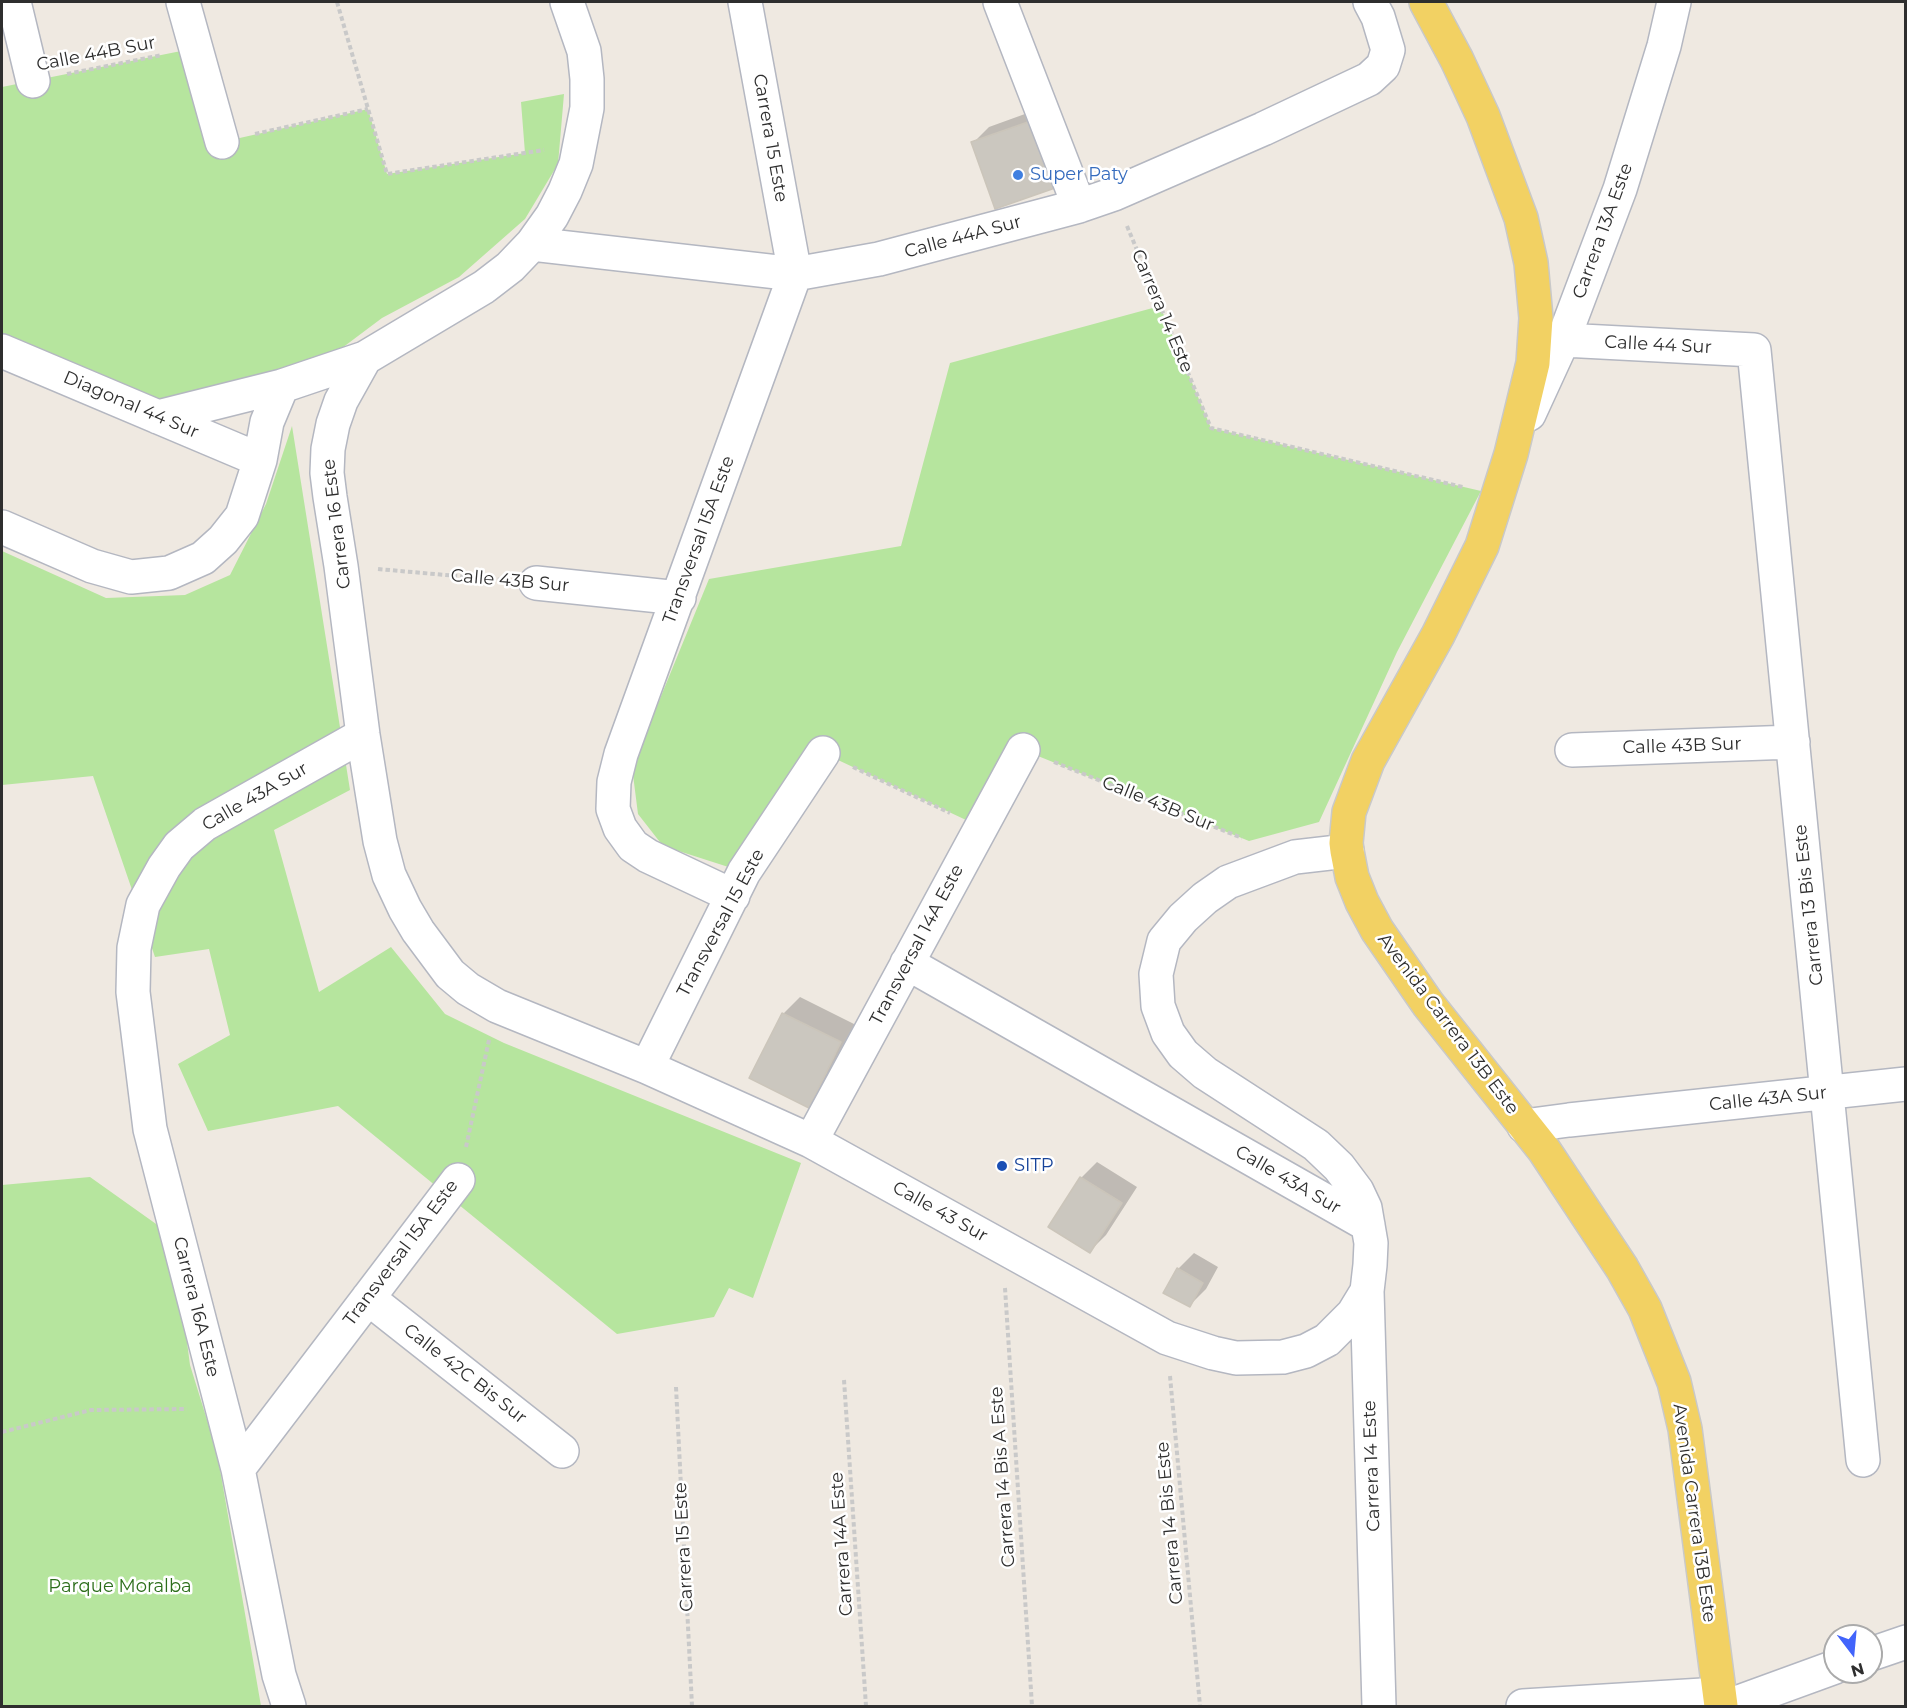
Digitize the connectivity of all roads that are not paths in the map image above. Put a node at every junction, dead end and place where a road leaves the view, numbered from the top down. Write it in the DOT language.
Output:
graph roads {
  1 [pos="14,2"];
  2 [pos="183,2"];
  3 [pos="567,2"];
  4 [pos="745,2"];
  5 [pos="1000,2"];
  6 [pos="1371,2"];
  7 [pos="1426,2"];
  8 [pos="1674,2"];
  9 [pos="33,81"];
  10 [pos="222,142"];
  11 [pos="1079,206"];
  12 [pos="532,244"];
  13 [pos="795,274"];
  14 [pos="1563,340"];
  15 [pos="1754,350"];
  16 [pos="2,351"];
  17 [pos="365,358"];
  18 [pos="282,386"];
  19 [pos="158,417"];
  20 [pos="1511,454"];
  21 [pos="260,460"];
  22 [pos="2,527"];
  23 [pos="536,583"];
  24 [pos="679,598"];
  25 [pos="363,735"];
  26 [pos="1793,742"];
  27 [pos="1023,750"];
  28 [pos="1572,750"];
  29 [pos="823,753"];
  30 [pos="1347,851"];
  31 [pos="733,896"];
  32 [pos="143,905"];
  33 [pos="907,963"];
  34 [pos="497,1006"];
  35 [pos="647,1067"];
  36 [pos="1905,1084"];
  37 [pos="1827,1093"];
  38 [pos="1524,1126"];
  39 [pos="811,1141"];
  40 [pos="458,1180"];
  41 [pos="1368,1226"];
  42 [pos="1366,1291"];
  43 [pos="368,1298"];
  44 [pos="562,1451"];
  45 [pos="1863,1460"];
  46 [pos="237,1469"];
  47 [pos="1905,1642"];
  48 [pos="1883,1650"];
  49 [pos="1823,1671"];
  50 [pos="1723,1702"];
  51 [pos="289,1707"];
  52 [pos="1378,1707"];
  53 [pos="1523,1707"];
  1 -- 9 [label="street"];
  2 -- 10 [label="street"];
  3 -- 12 [label="street"];
  4 -- 13 [label="street, Carrera 15 Este"];
  5 -- 11 [label="street"];
  6 -- 11 [label="street, Calle 44A Sur"];
  7 -- 20 [label="main road, Avenida Carrera 13B Este"];
  8 -- 14 [label="street, Carrera 13A Este"];
  11 -- 13 [label="street, Calle 44A Sur"];
  12 -- 13 [label="street, Calle 44A Sur"];
  12 -- 17 [label="street"];
  13 -- 24 [label="street, Transversal 15A Este"];
  14 -- 15 [label="street, Calle 44 Sur"];
  14 -- 20 [label="street, Carrera 13A Este"];
  15 -- 26 [label="street, Carrera 13 Bis Este"];
  16 -- 19 [label="street, Diagonal 44 Sur"];
  17 -- 18 [label="street"];
  17 -- 25 [label="street, Carrera 16 Este"];
  18 -- 19 [label="street"];
  18 -- 21 [label="street"];
  19 -- 21 [label="street, Diagonal 44 Sur"];
  20 -- 30 [label="main road, Avenida Carrera 13B Este"];
  21 -- 22 [label="street"];
  23 -- 24 [label="street, Calle 43B Sur"];
  24 -- 31 [label="street, Transversal 15A Este"];
  25 -- 32 [label="street, Calle 43A Sur"];
  25 -- 34 [label="street, Carrera 16 Este"];
  26 -- 28 [label="street, Calle 43B Sur"];
  26 -- 37 [label="street, Carrera 13 Bis Este"];
  27 -- 33 [label="street, Transversal 14A Este"];
  29 -- 31 [label="street, Transversal 15 Este"];
  30 -- 38 [label="main road, Avenida Carrera 13B Este"];
  30 -- 41 [label="street, Calle 43A Sur"];
  31 -- 35 [label="street, Transversal 15 Este"];
  32 -- 46 [label="street, Carrera 16A Este"];
  33 -- 39 [label="street, Transversal 14A Este"];
  33 -- 41 [label="street, Calle 43A Sur"];
  34 -- 35 [label="street, Calle 43 Sur"];
  35 -- 39 [label="street, Calle 43 Sur"];
  36 -- 37 [label="street, Calle 43A Sur"];
  37 -- 38 [label="street, Calle 43A Sur"];
  37 -- 45 [label="street, Carrera 13 Bis Este"];
  38 -- 50 [label="main road, Avenida Carrera 13B Este"];
  39 -- 42 [label="street, Calle 43 Sur"];
  40 -- 43 [label="street, Transversal 15A Este"];
  41 -- 42 [label="street, Carrera 14 Este"];
  42 -- 52 [label="street, Carrera 14 Este"];
  43 -- 44 [label="street, Calle 42C Bis Sur"];
  43 -- 46 [label="street, Transversal 15A Este"];
  46 -- 51 [label="street, Carrera 16A Este"];
  47 -- 48 [label="street"];
  49 -- 50 [label="street"];
  50 -- 53 [label="street"];
}
